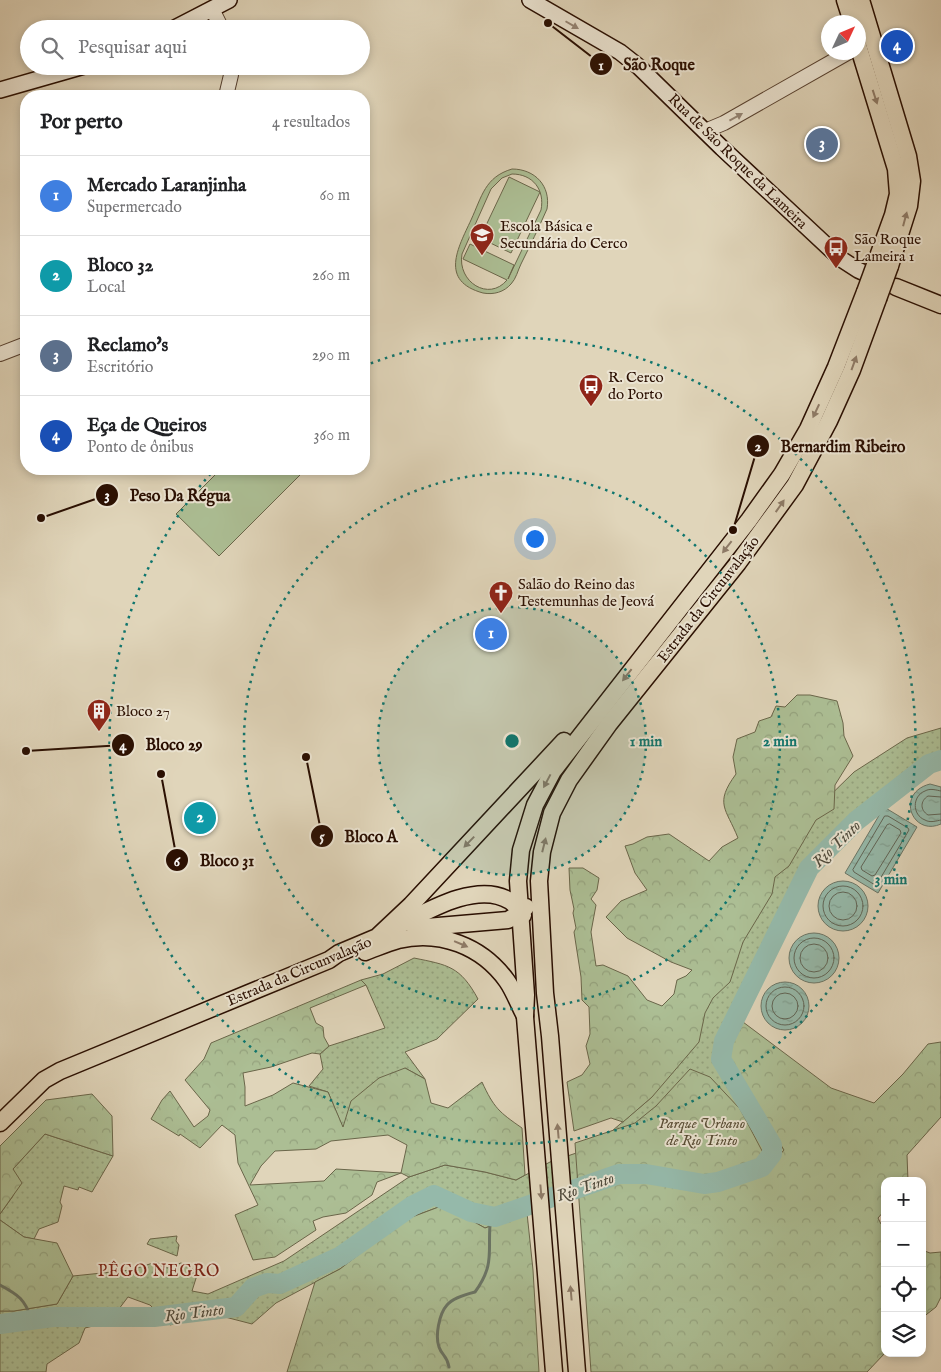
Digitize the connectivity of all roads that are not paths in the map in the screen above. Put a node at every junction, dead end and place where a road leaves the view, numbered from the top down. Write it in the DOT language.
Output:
graph roads {
  1 [pos="229,0"];
  2 [pos="530,0"];
  3 [pos="845,0"];
  4 [pos="861,0"];
  5 [pos="212,9"];
  6 [pos="850,15"];
  7 [pos="191,20"];
  8 [pos="218,20"];
  9 [pos="837,60"];
  10 [pos="861,60"];
  11 [pos="52,75"];
  12 [pos="231,75"];
  13 [pos="0,90"];
  14 [pos="227,90"];
  15 [pos="705,131"];
  16 [pos="883,264"];
  17 [pos="896,286"];
  18 [pos="871,296"];
  19 [pos="941,305"];
  20 [pos="20,346"];
  21 [pos="0,354"];
  22 [pos="596,713"];
  23 [pos="540,893"];
  24 [pos="521,912"];
  25 [pos="377,937"];
  26 [pos="329,960"];
  27 [pos="545,992"];
  28 [pos="525,1017"];
  29 [pos="0,1123"];
  30 [pos="554,1372"];
  31 [pos="577,1372"];
  1 -- 5 [label="main road"];
  2 -- 15 [label="main road, Rua de São Roque da Lameira, one-way"];
  3 -- 6 [label="main road"];
  16 -- 4 [label="main road, one-way"];
  5 -- 7 [label="main road"];
  5 -- 8 [label="street"];
  15 -- 9 [label="street, one-way"];
  10 -- 16 [label="main road, one-way"];
  11 -- 13 [label="main road"];
  12 -- 14 [label="street"];
  15 -- 17 [label="main road, Rua de São Roque da Lameira"];
  16 -- 18 [label="main road, bridge"];
  17 -- 19 [label="main road"];
  18 -- 22 [label="main road, Estrada da Circunvalação, one-way"];
  23 -- 18 [label="main road, Estrada da Circunvalação, one-way"];
  20 -- 21 [label="street"];
  22 -- 24 [label="main road, Estrada da Circunvalação, one-way"];
  22 -- 25 [label="main road, Estrada da Circunvalação, one-way"];
  23 -- 24 [label="main road"];
  23 -- 27 [label="main road, Estrada da Circunvalação"];
  24 -- 25 [label="main road"];
  24 -- 25 [label="main road"];
  24 -- 27 [label="main road"];
  24 -- 28 [label="main road, Estrada da Circunvalação"];
  25 -- 26 [label="main road, Estrada da Circunvalação"];
  26 -- 28 [label="main road, one-way"];
  26 -- 29 [label="main road, Estrada da Circunvalação"];
  31 -- 27 [label="main road, one-way"];
  28 -- 30 [label="main road, one-way"];
}
